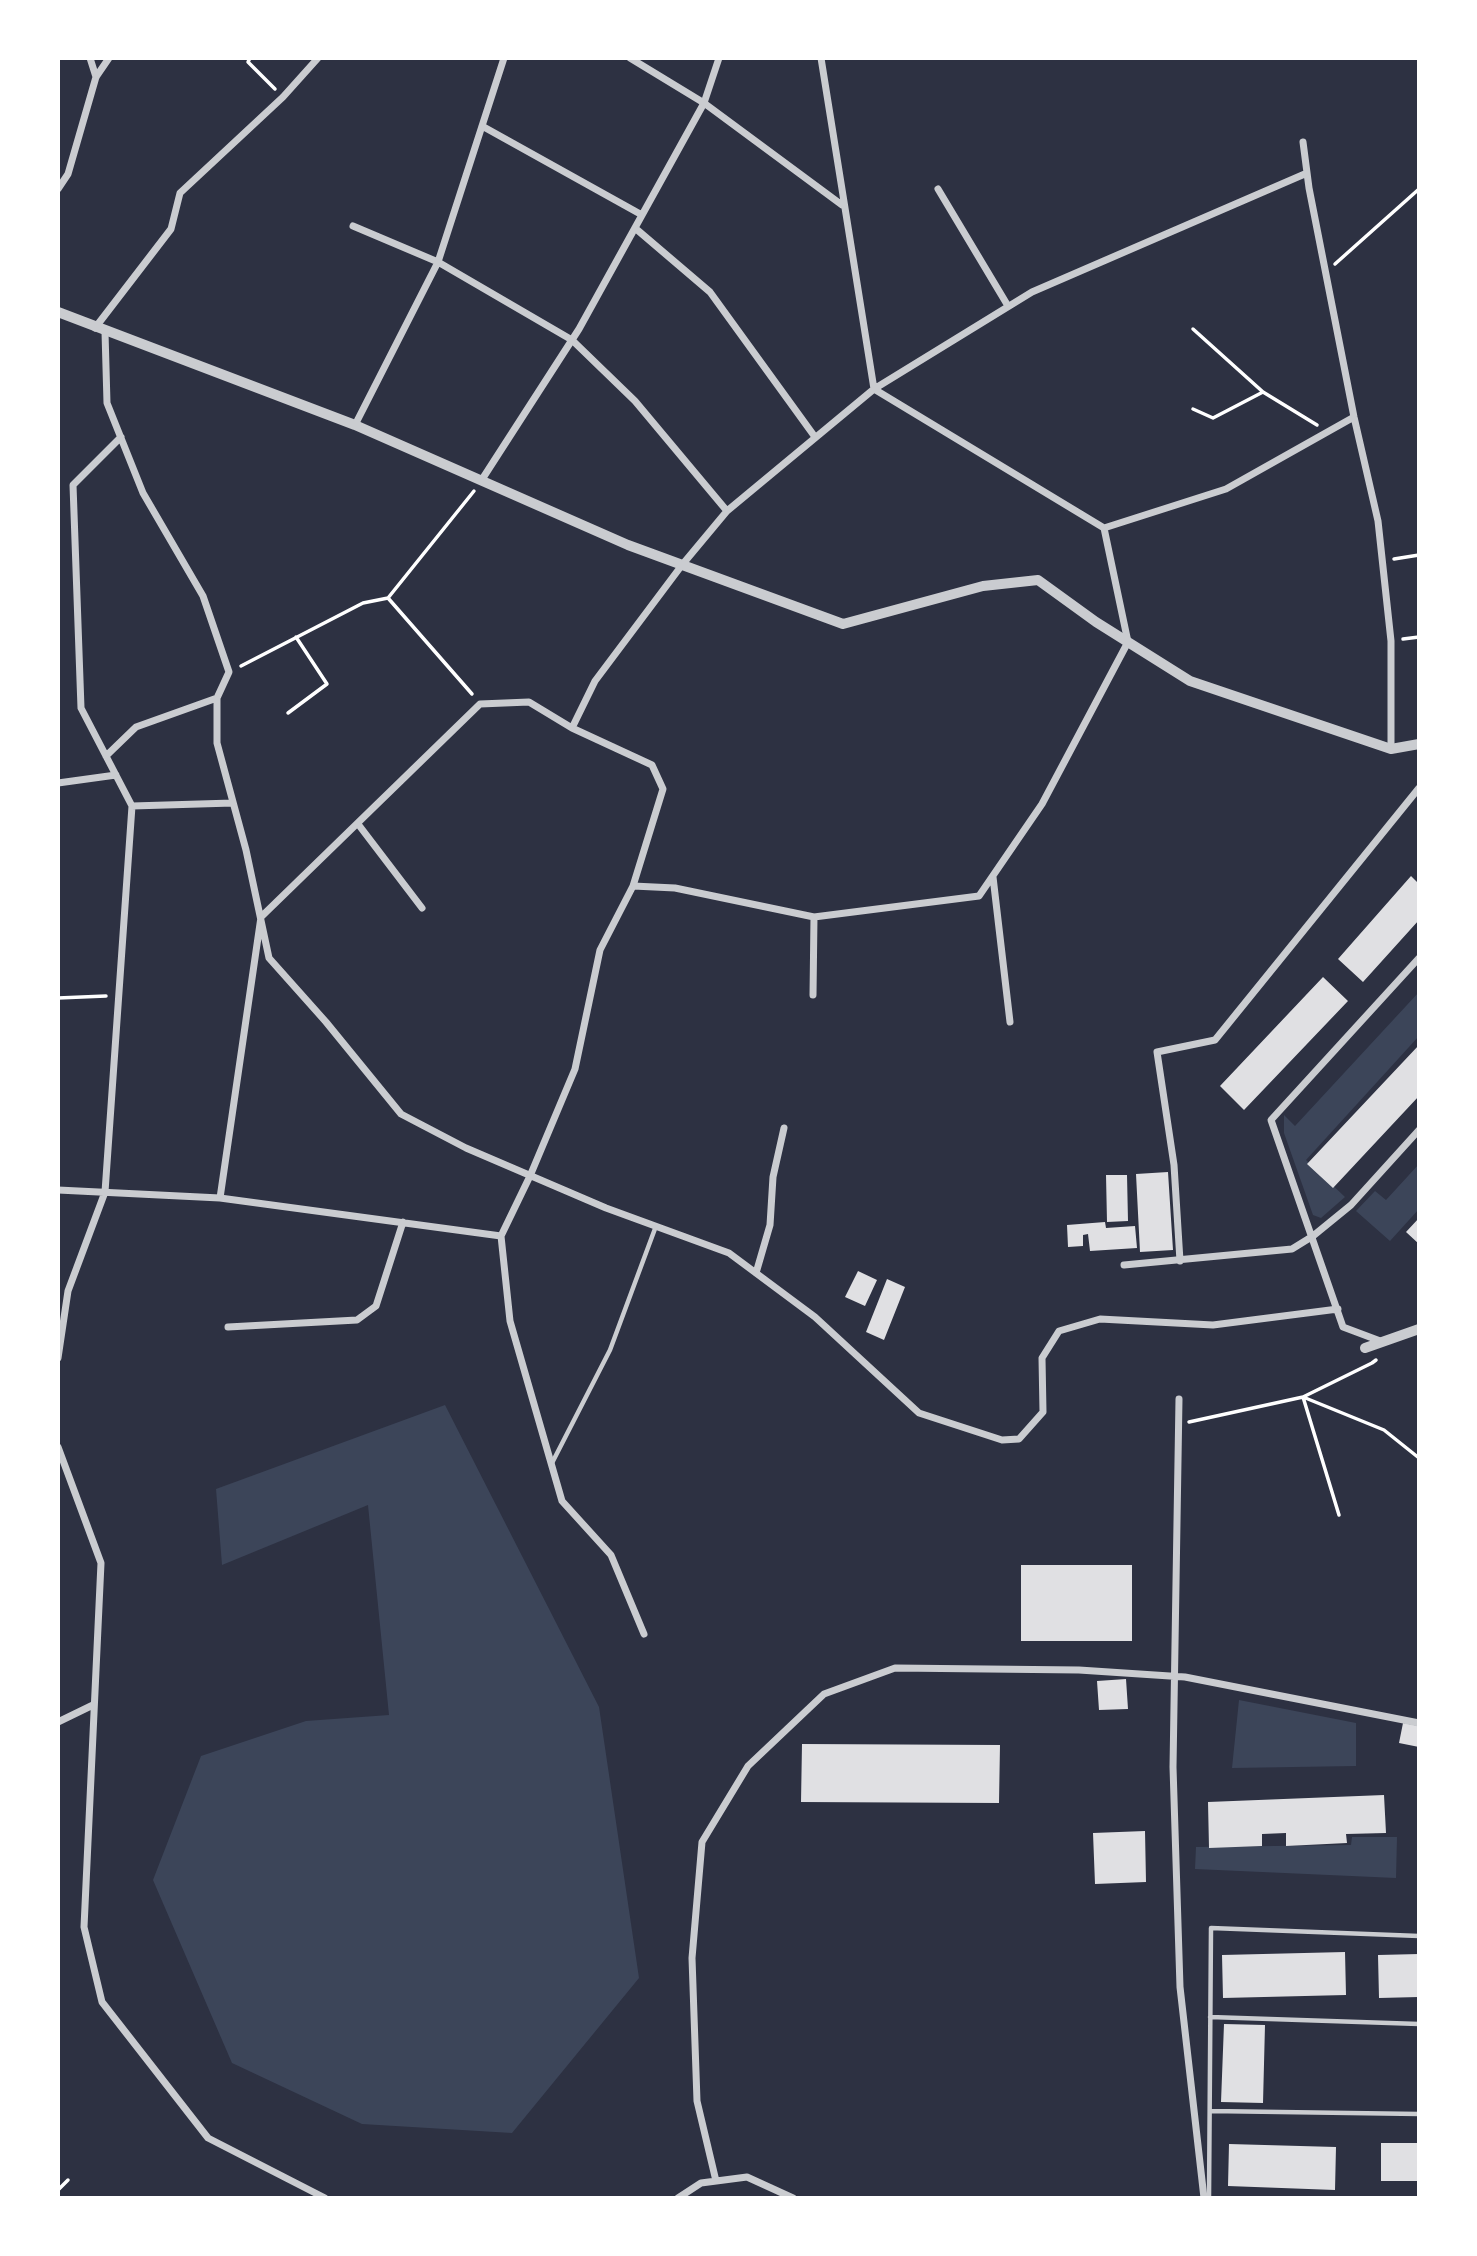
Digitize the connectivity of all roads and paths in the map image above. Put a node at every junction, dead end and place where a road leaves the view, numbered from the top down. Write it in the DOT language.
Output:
graph roads {
  1 [pos="90,58"];
  2 [pos="109,58"];
  3 [pos="250,58"];
  4 [pos="318,58"];
  5 [pos="504,58"];
  6 [pos="630,58"];
  7 [pos="719,58"];
  8 [pos="821,58"];
  9 [pos="96,77"];
  10 [pos="283,97"];
  11 [pos="704,103"];
  12 [pos="482,126"];
  13 [pos="1303,142"];
  14 [pos="1307,173"];
  15 [pos="58,188"];
  16 [pos="1419,188"];
  17 [pos="938,189"];
  18 [pos="842,205"];
  19 [pos="642,215"];
  20 [pos="353,226"];
  21 [pos="635,228"];
  22 [pos="438,262"];
  23 [pos="1325,272"];
  24 [pos="1009,306"];
  25 [pos="58,312"];
  26 [pos="1193,329"];
  27 [pos="100,330"];
  28 [pos="572,340"];
  29 [pos="874,389"];
  30 [pos="1263,392"];
  31 [pos="1193,409"];
  32 [pos="1354,417"];
  33 [pos="355,425"];
  34 [pos="1327,432"];
  35 [pos="121,437"];
  36 [pos="815,437"];
  37 [pos="481,481"];
  38 [pos="727,511"];
  39 [pos="1104,528"];
  40 [pos="1419,555"];
  41 [pos="1382,561"];
  42 [pos="682,565"];
  43 [pos="388,598"];
  44 [pos="296,638"];
  45 [pos="1128,642"];
  46 [pos="229,672"];
  47 [pos="217,698"];
  48 [pos="480,704"];
  49 [pos="288,713"];
  50 [pos="572,727"];
  51 [pos="1419,744"];
  52 [pos="1391,749"];
  53 [pos="106,756"];
  54 [pos="116,775"];
  55 [pos="58,783"];
  56 [pos="1419,788"];
  57 [pos="233,803"];
  58 [pos="132,806"];
  59 [pos="358,824"];
  60 [pos="993,876"];
  61 [pos="633,886"];
  62 [pos="422,908"];
  63 [pos="261,917"];
  64 [pos="814,917"];
  65 [pos="1419,958"];
  66 [pos="119,995"];
  67 [pos="813,995"];
  68 [pos="58,998"];
  69 [pos="1010,1022"];
  70 [pos="784,1128"];
  71 [pos="1419,1130"];
  72 [pos="530,1175"];
  73 [pos="58,1190"];
  74 [pos="105,1192"];
  75 [pos="220,1198"];
  76 [pos="403,1222"];
  77 [pos="656,1226"];
  78 [pos="501,1236"];
  79 [pos="1313,1236"];
  80 [pos="1180,1261"];
  81 [pos="1124,1265"];
  82 [pos="756,1273"];
  83 [pos="1338,1309"];
  84 [pos="228,1326"];
  85 [pos="1419,1329"];
  86 [pos="1396,1337"];
  87 [pos="1382,1342"];
  88 [pos="1365,1348"];
  89 [pos="58,1358"];
  90 [pos="1303,1397"];
  91 [pos="1179,1399"];
  92 [pos="1178,1424"];
  93 [pos="58,1447"];
  94 [pos="1419,1458"];
  95 [pos="551,1464"];
  96 [pos="1339,1515"];
  97 [pos="644,1634"];
  98 [pos="1174,1677"];
  99 [pos="93,1705"];
  100 [pos="58,1722"];
  101 [pos="1419,1723"];
  102 [pos="1419,1936"];
  103 [pos="1210,2017"];
  104 [pos="1419,2024"];
  105 [pos="1210,2111"];
  106 [pos="1419,2114"];
  107 [pos="68,2180"];
  108 [pos="716,2181"];
  109 [pos="58,2190"];
  110 [pos="325,2198"];
  111 [pos="678,2198"];
  112 [pos="793,2198"];
  113 [pos="1207,2198"];
  1 -- 9 [label="street"];
  2 -- 9 [label="street"];
  3 -- 10 [label="path"];
  4 -- 10 [label="street"];
  5 -- 12 [label="street"];
  6 -- 11 [label="street"];
  7 -- 11 [label="street"];
  8 -- 18 [label="street"];
  9 -- 15 [label="street"];
  10 -- 27 [label="street"];
  11 -- 18 [label="street"];
  11 -- 19 [label="street"];
  12 -- 19 [label="street"];
  12 -- 22 [label="street"];
  13 -- 14 [label="street"];
  14 -- 23 [label="street"];
  14 -- 24 [label="street"];
  16 -- 23 [label="path"];
  17 -- 24 [label="street"];
  18 -- 29 [label="street"];
  19 -- 21 [label="street"];
  20 -- 22 [label="street"];
  21 -- 28 [label="street"];
  21 -- 36 [label="street"];
  22 -- 28 [label="street"];
  22 -- 33 [label="street"];
  23 -- 32 [label="street"];
  24 -- 29 [label="street"];
  25 -- 27 [label="street"];
  26 -- 30 [label="path"];
  27 -- 33 [label="street"];
  27 -- 35 [label="street"];
  28 -- 37 [label="street"];
  28 -- 38 [label="street"];
  29 -- 36 [label="street"];
  29 -- 39 [label="street"];
  30 -- 31 [label="path"];
  30 -- 34 [label="path"];
  32 -- 34 [label="street"];
  32 -- 41 [label="street"];
  33 -- 37 [label="street"];
  34 -- 39 [label="street"];
  35 -- 46 [label="street"];
  35 -- 53 [label="street"];
  36 -- 38 [label="street"];
  37 -- 42 [label="street"];
  37 -- 43 [label="path"];
  38 -- 42 [label="street"];
  39 -- 45 [label="street"];
  40 -- 41 [label="path"];
  41 -- 52 [label="street"];
  42 -- 45 [label="street"];
  42 -- 50 [label="street"];
  43 -- 44 [label="path"];
  43 -- 48 [label="path"];
  44 -- 46 [label="path"];
  44 -- 49 [label="path"];
  45 -- 52 [label="street"];
  45 -- 60 [label="street"];
  46 -- 47 [label="street"];
  47 -- 53 [label="street"];
  47 -- 57 [label="street"];
  48 -- 50 [label="street"];
  48 -- 59 [label="street"];
  50 -- 61 [label="street"];
  51 -- 52 [label="street"];
  53 -- 54 [label="street"];
  54 -- 55 [label="street"];
  54 -- 58 [label="street"];
  56 -- 80 [label="street"];
  57 -- 58 [label="street"];
  57 -- 63 [label="street"];
  58 -- 66 [label="street"];
  59 -- 62 [label="street"];
  59 -- 63 [label="street"];
  60 -- 64 [label="street"];
  60 -- 69 [label="street"];
  61 -- 64 [label="street"];
  61 -- 72 [label="street"];
  63 -- 72 [label="street"];
  63 -- 75 [label="street"];
  64 -- 67 [label="street"];
  65 -- 79 [label="street"];
  66 -- 68 [label="path"];
  66 -- 74 [label="street"];
  70 -- 82 [label="street"];
  71 -- 79 [label="street"];
  72 -- 77 [label="street"];
  72 -- 78 [label="street"];
  73 -- 74 [label="street"];
  74 -- 75 [label="street"];
  74 -- 89 [label="street"];
  75 -- 76 [label="street"];
  76 -- 78 [label="street"];
  76 -- 84 [label="street"];
  77 -- 82 [label="street"];
  77 -- 95 [label="lane"];
  78 -- 95 [label="street"];
  79 -- 80 [label="street"];
  79 -- 83 [label="street"];
  80 -- 81 [label="street"];
  82 -- 83 [label="street"];
  83 -- 87 [label="street"];
  85 -- 86 [label="street"];
  86 -- 87 [label="street"];
  86 -- 90 [label="path"];
  87 -- 88 [label="street"];
  90 -- 92 [label="path"];
  90 -- 94 [label="path"];
  90 -- 96 [label="path"];
  91 -- 92 [label="street"];
  92 -- 98 [label="street"];
  93 -- 99 [label="street"];
  95 -- 97 [label="street"];
  98 -- 101 [label="street"];
  98 -- 108 [label="street"];
  98 -- 113 [label="street"];
  99 -- 100 [label="street"];
  99 -- 110 [label="street"];
  102 -- 103 [label="lane"];
  103 -- 104 [label="lane"];
  103 -- 105 [label="lane"];
  105 -- 106 [label="lane"];
  105 -- 113 [label="lane"];
  107 -- 109 [label="path"];
  108 -- 111 [label="street"];
  108 -- 112 [label="street"];
}
